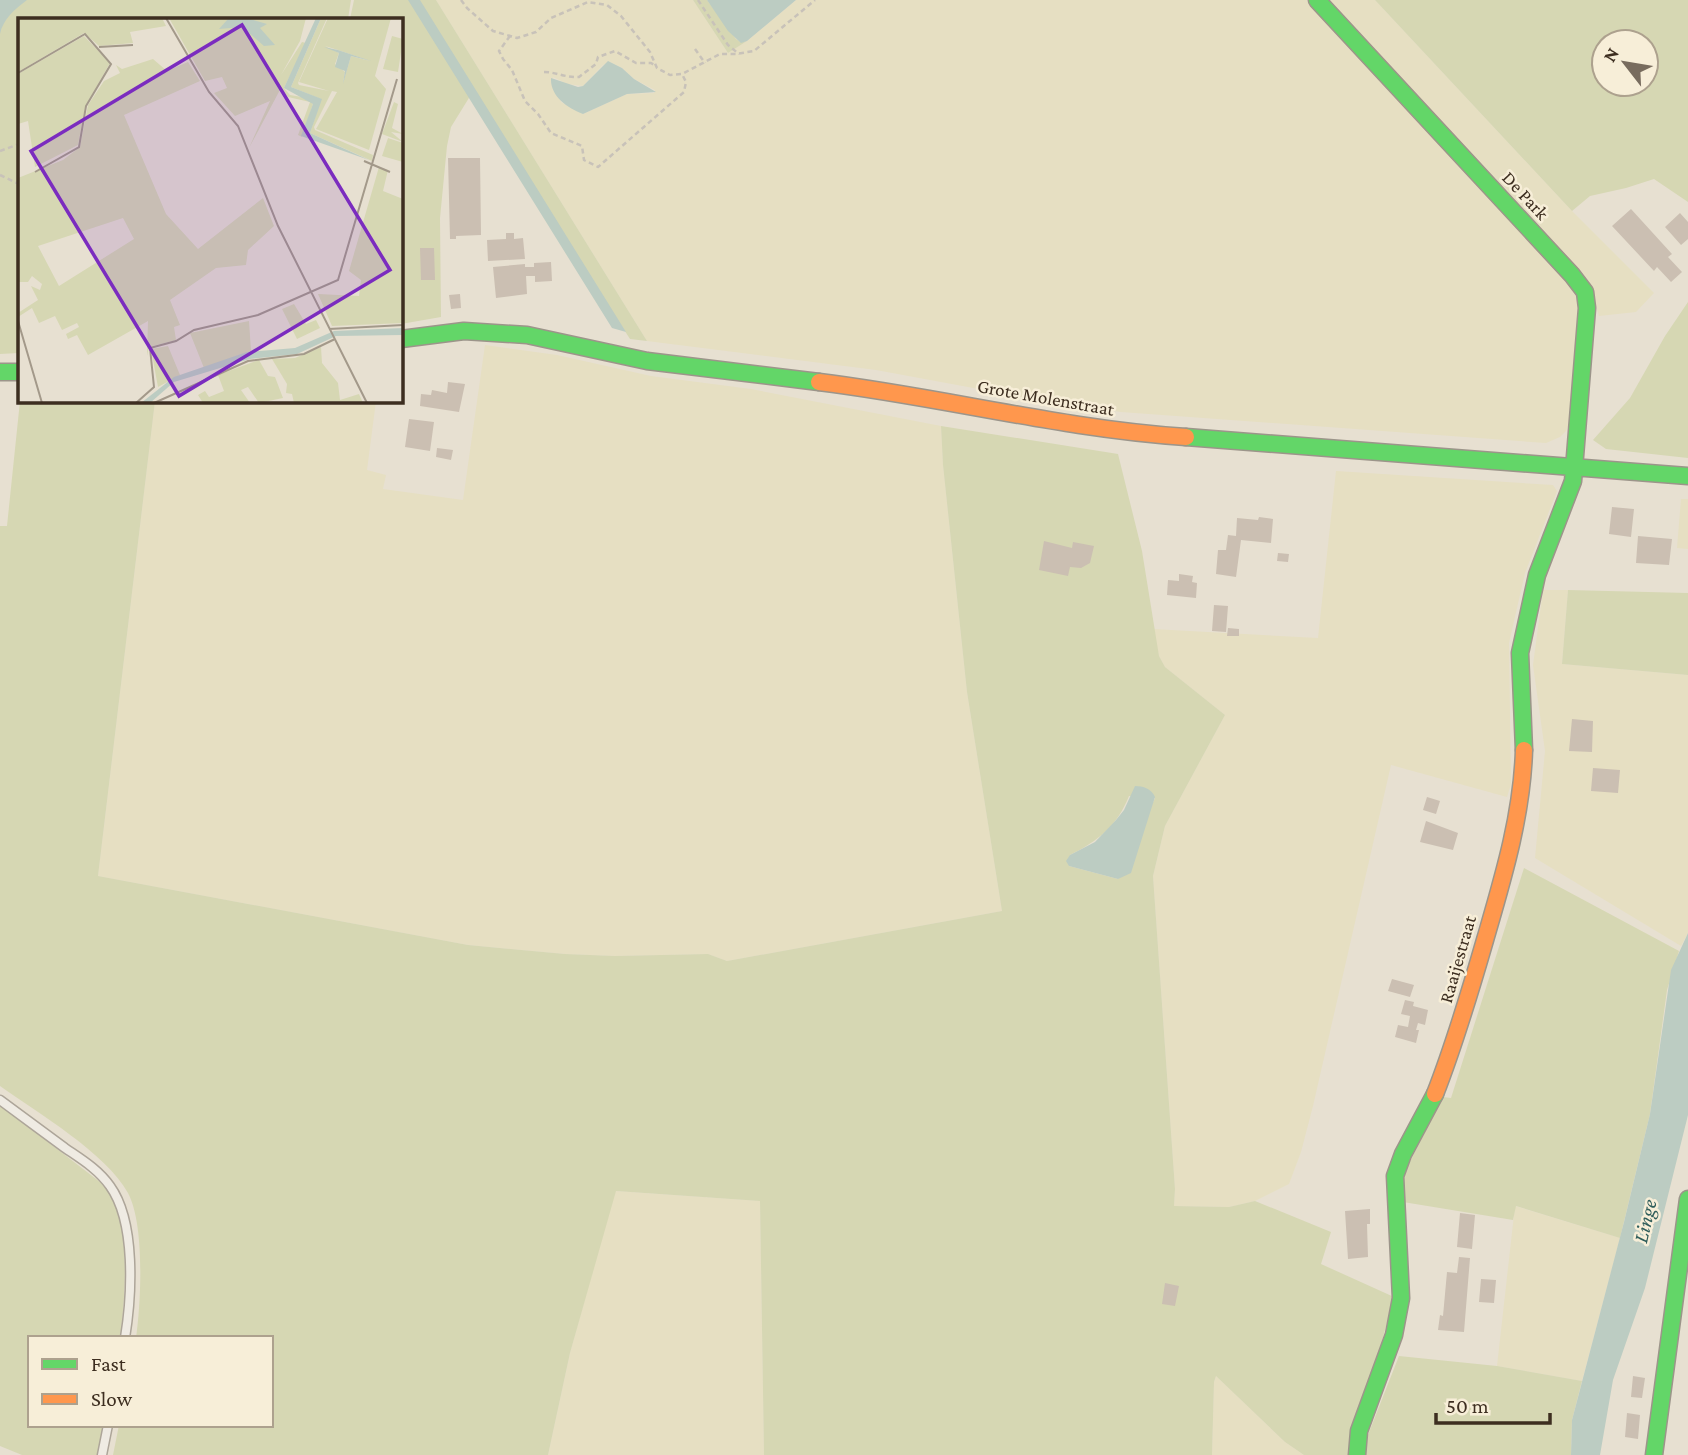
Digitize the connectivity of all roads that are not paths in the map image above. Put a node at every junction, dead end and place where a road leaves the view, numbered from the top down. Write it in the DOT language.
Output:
graph roads {
  1 [pos="1317,0"];
  2 [pos="402,339"];
  3 [pos="0,372"];
  4 [pos="18,372"];
  5 [pos="1575,466"];
  6 [pos="1688,476"];
  7 [pos="0,1100"];
  8 [pos="1688,1199"];
  9 [pos="125,1336"];
  10 [pos="108,1427"];
  11 [pos="102,1455"];
  12 [pos="1357,1455"];
  13 [pos="1654,1455"];
  1 -- 5 [label="street, De Park"];
  2 -- 5 [label="street, Grote Molenstraat"];
  3 -- 4 [label="street"];
  5 -- 6 [label="street, Grote Molenstraat"];
  5 -- 12 [label="street, Raaijestraat"];
  7 -- 9 [label="lane"];
  8 -- 13 [label="street"];
  10 -- 11 [label="lane"];
}
